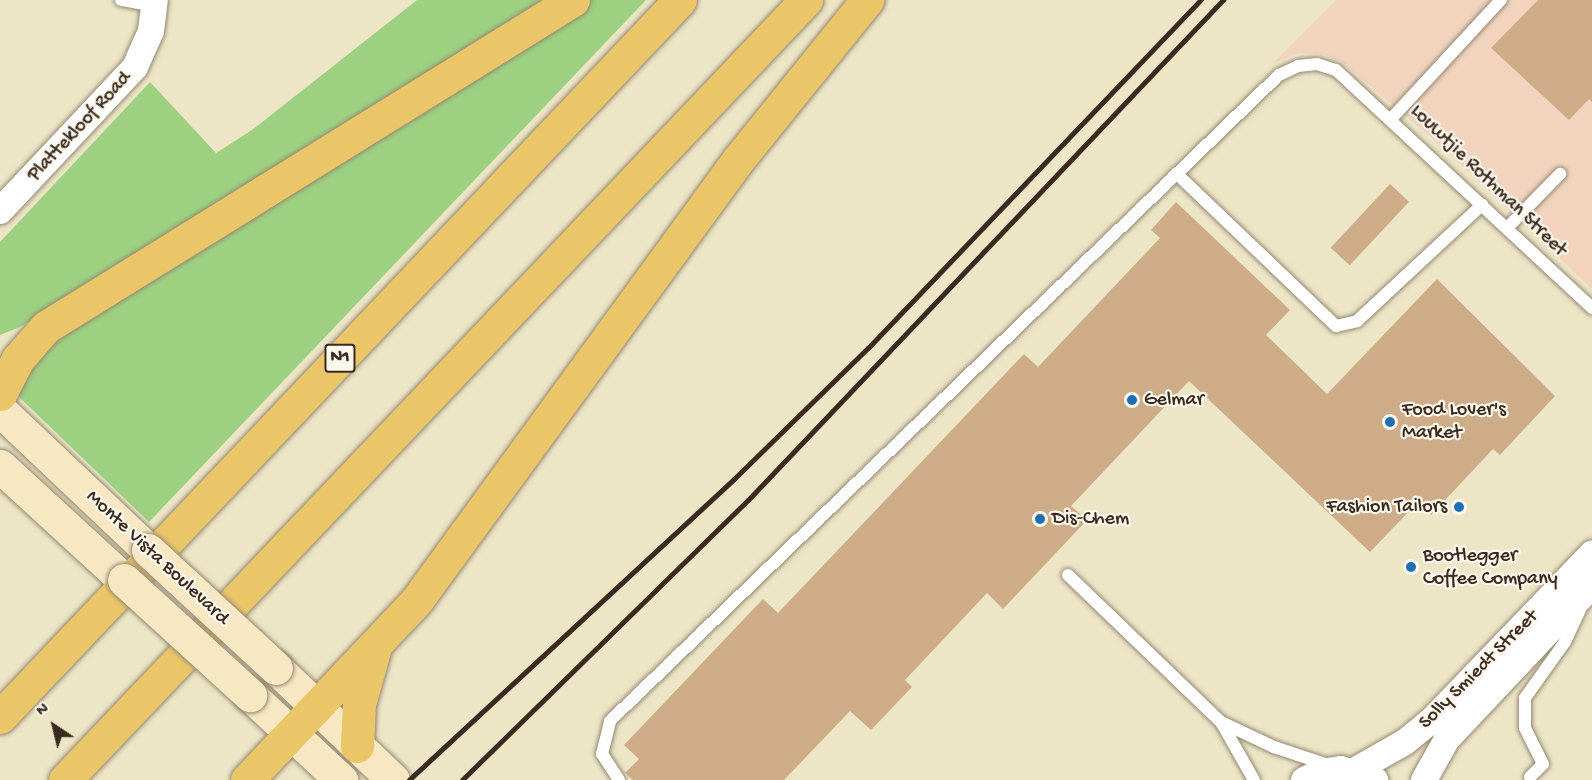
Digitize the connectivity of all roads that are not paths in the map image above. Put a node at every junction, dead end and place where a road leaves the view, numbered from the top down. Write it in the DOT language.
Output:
graph roads {
  1 [pos="121,0"];
  2 [pos="573,0"];
  3 [pos="680,0"];
  4 [pos="806,0"];
  5 [pos="867,0"];
  6 [pos="1502,0"];
  7 [pos="155,3"];
  8 [pos="1391,119"];
  9 [pos="1560,174"];
  10 [pos="1178,175"];
  11 [pos="1482,205"];
  12 [pos="0,211"];
  13 [pos="1507,228"];
  14 [pos="1592,308"];
  15 [pos="0,394"];
  16 [pos="0,410"];
  17 [pos="0,466"];
  18 [pos="1592,554"];
  19 [pos="1068,575"];
  20 [pos="1590,587"];
  21 [pos="376,647"];
  22 [pos="315,705"];
  23 [pos="0,717"];
  24 [pos="1221,722"];
  25 [pos="290,734"];
  26 [pos="363,752"];
  27 [pos="1357,773"];
  28 [pos="1530,777"];
  29 [pos="65,780"];
  30 [pos="247,780"];
  31 [pos="340,780"];
  32 [pos="393,780"];
  33 [pos="619,780"];
  34 [pos="1254,780"];
  35 [pos="1304,780"];
  36 [pos="1424,780"];
  1 -- 7 [label="lane"];
  2 -- 15 [label="highway"];
  3 -- 23 [label="highway, N1"];
  4 -- 29 [label="highway"];
  5 -- 21 [label="highway"];
  6 -- 8 [label="lane, Louwtjie Rothman Street"];
  7 -- 12 [label="street, Plattekloof Road"];
  8 -- 10 [label="lane"];
  8 -- 11 [label="lane, Louwtjie Rothman Street"];
  9 -- 13 [label="lane"];
  10 -- 11 [label="lane"];
  10 -- 33 [label="lane"];
  11 -- 13 [label="lane, Louwtjie Rothman Street"];
  13 -- 14 [label="lane, Louwtjie Rothman Street"];
  16 -- 22 [label="main road, Monte Vista Boulevard, bridge"];
  17 -- 25 [label="main road, Monte Vista Boulevard, bridge"];
  18 -- 27 [label="street, Solly Smiedt Street"];
  19 -- 24 [label="lane"];
  20 -- 28 [label="lane"];
  20 -- 36 [label="street, Solly Smiedt Street"];
  21 -- 22 [label="highway"];
  21 -- 26 [label="highway"];
  22 -- 25 [label="highway"];
  22 -- 26 [label="main road, Monte Vista Boulevard"];
  24 -- 27 [label="lane"];
  24 -- 34 [label="lane"];
  25 -- 30 [label="highway"];
  25 -- 31 [label="main road, Monte Vista Boulevard"];
  26 -- 32 [label="main road, Monte Vista Boulevard"];
  27 -- 35 [label="street, Solly Smiedt Street"];
}
